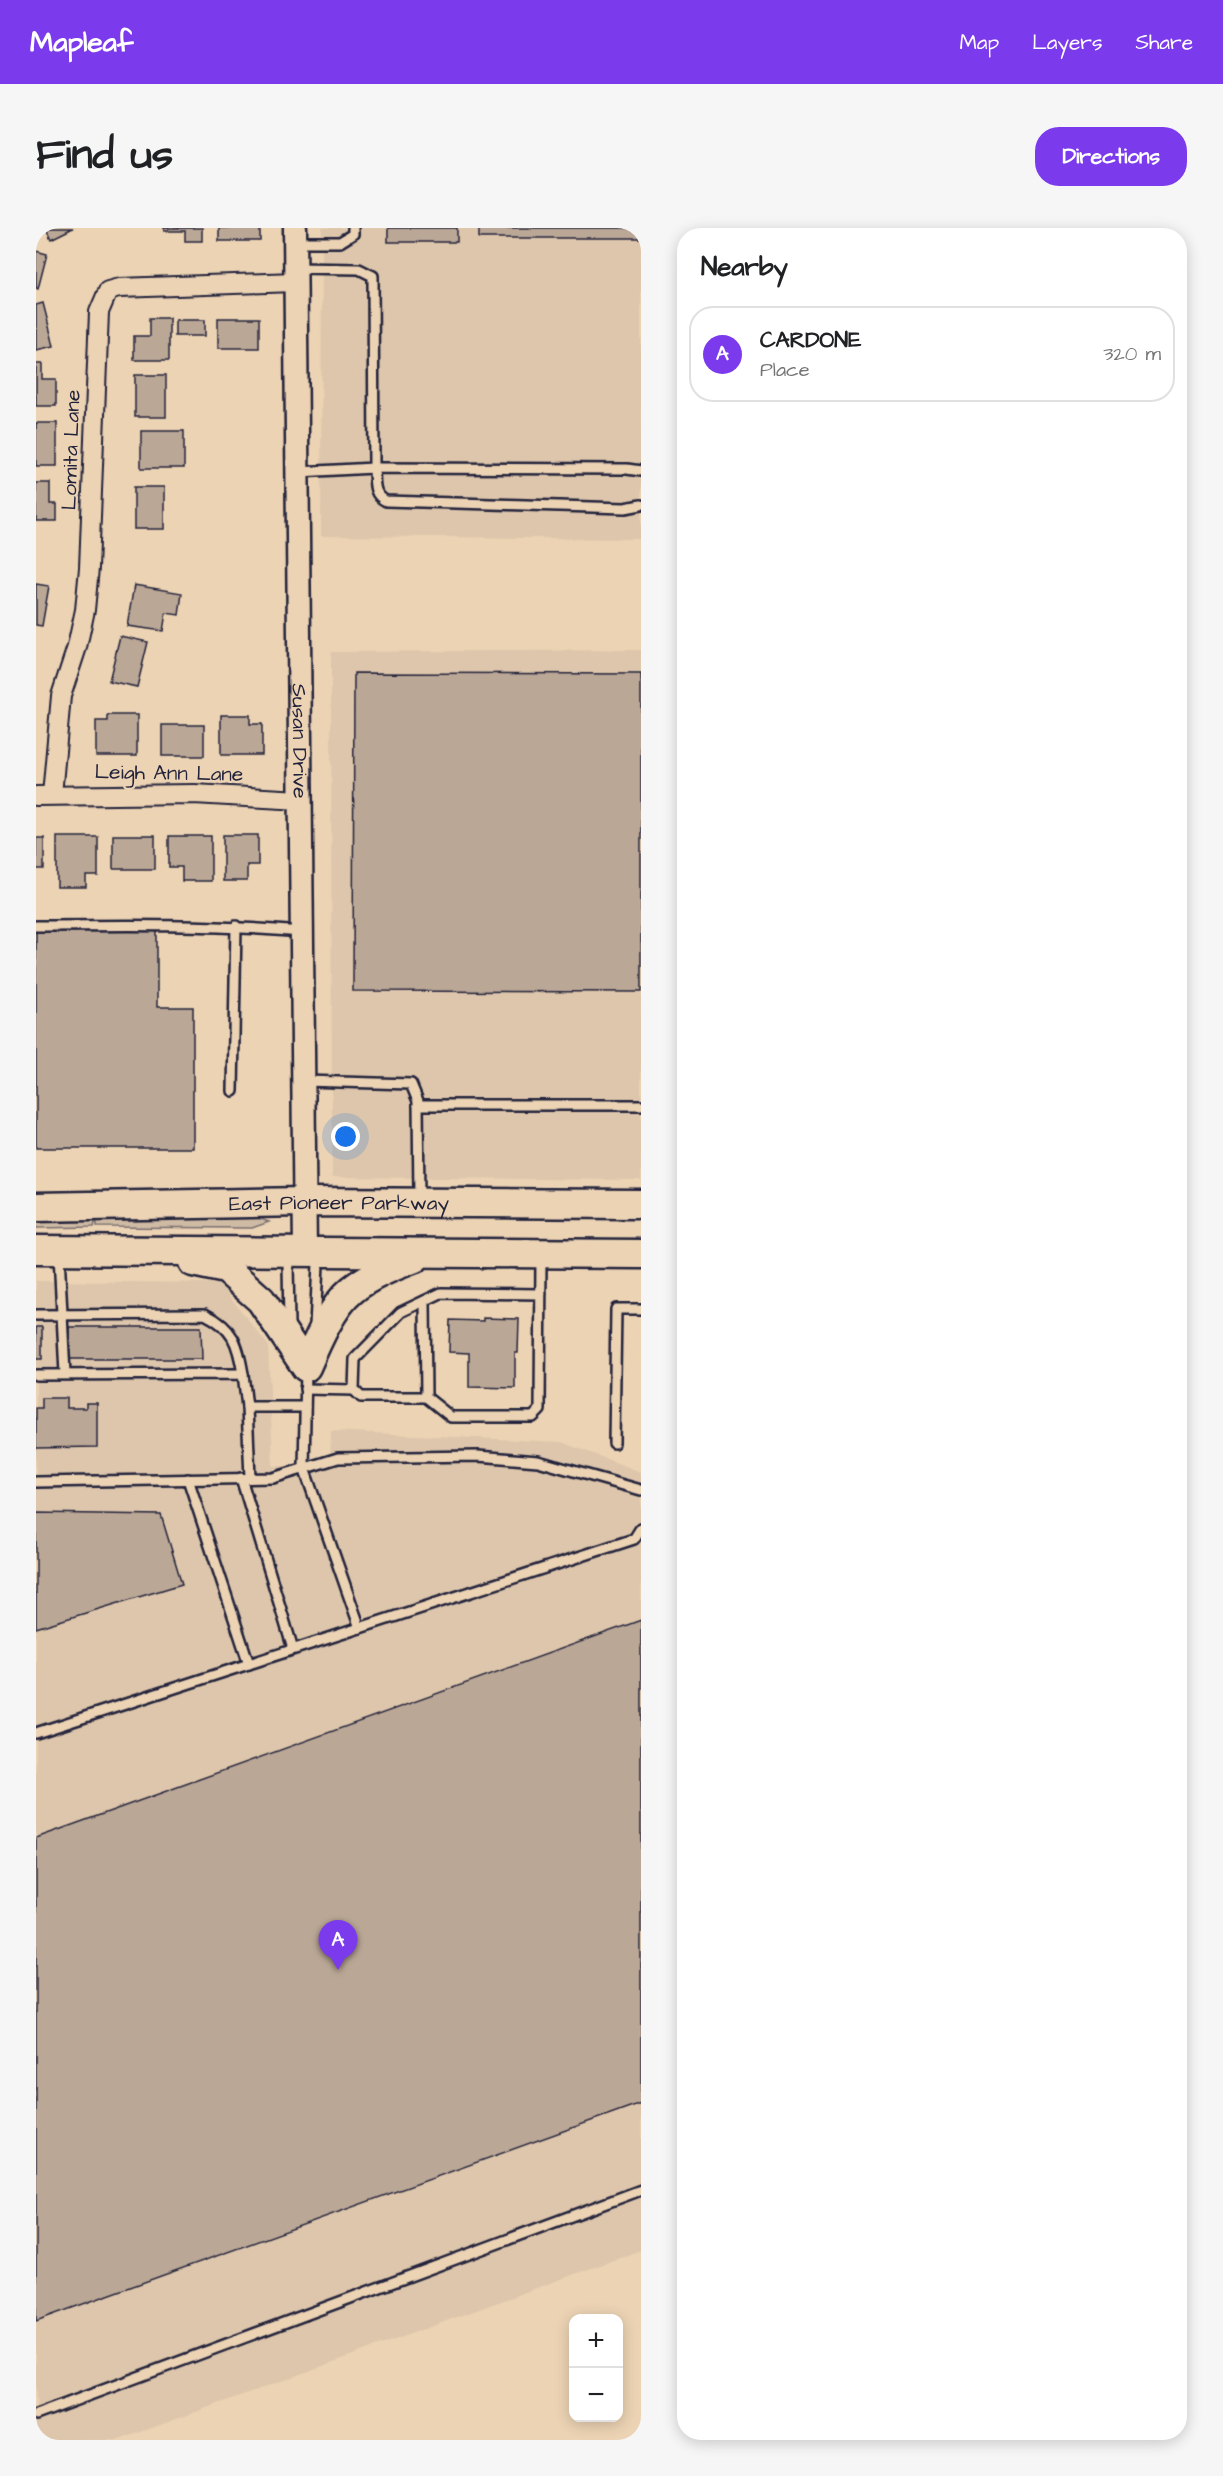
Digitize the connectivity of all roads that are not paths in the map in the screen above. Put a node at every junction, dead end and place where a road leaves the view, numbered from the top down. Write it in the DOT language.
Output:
graph roads {
  1 [pos="352,228"];
  2 [pos="295,235"];
  3 [pos="295,275"];
  4 [pos="375,468"];
  5 [pos="641,471"];
  6 [pos="297,472"];
  7 [pos="641,505"];
  8 [pos="44,796"];
  9 [pos="301,800"];
  10 [pos="36,926"];
  11 [pos="236,926"];
  12 [pos="302,932"];
  13 [pos="304,1081"];
  14 [pos="233,1090"];
  15 [pos="418,1105"];
  16 [pos="641,1105"];
  17 [pos="305,1202"];
  18 [pos="419,1202"];
  19 [pos="641,1204"];
  20 [pos="36,1207"];
  21 [pos="47,1250"];
  22 [pos="132,1251"];
  23 [pos="305,1252"];
  24 [pos="430,1253"];
  25 [pos="541,1253"];
  26 [pos="641,1254"];
  27 [pos="541,1294"];
  28 [pos="426,1301"];
  29 [pos="641,1309"];
  30 [pos="36,1315"];
  31 [pos="62,1315"];
  32 [pos="65,1374"];
  33 [pos="243,1374"];
  34 [pos="36,1375"];
  35 [pos="305,1378"];
  36 [pos="354,1390"];
  37 [pos="426,1397"];
  38 [pos="247,1407"];
  39 [pos="304,1407"];
  40 [pos="614,1443"];
  41 [pos="304,1468"];
  42 [pos="245,1478"];
  43 [pos="188,1479"];
  44 [pos="36,1482"];
  45 [pos="641,1490"];
  46 [pos="641,1528"];
  47 [pos="360,1628"];
  48 [pos="293,1649"];
  49 [pos="249,1664"];
  50 [pos="36,1733"];
  51 [pos="641,2190"];
  52 [pos="36,2415"];
  1 -- 2 [label="lane"];
  2 -- 3 [label="street, Susan Drive"];
  3 -- 4 [label="lane"];
  3 -- 6 [label="street, Susan Drive"];
  3 -- 8 [label="street, Lomita Lane"];
  4 -- 5 [label="lane"];
  4 -- 6 [label="lane"];
  4 -- 7 [label="lane"];
  6 -- 9 [label="street, Susan Drive"];
  8 -- 9 [label="street, Leigh Ann Lane"];
  9 -- 12 [label="street, Susan Drive"];
  10 -- 11 [label="lane"];
  11 -- 12 [label="lane"];
  11 -- 14 [label="lane"];
  12 -- 13 [label="street, Susan Drive"];
  13 -- 15 [label="lane"];
  13 -- 17 [label="street, Susan Drive"];
  15 -- 16 [label="lane"];
  15 -- 18 [label="lane"];
  17 -- 18 [label="main road, East Pioneer Parkway"];
  17 -- 20 [label="main road, East Pioneer Parkway"];
  17 -- 23 [label="street, Susan Drive"];
  18 -- 19 [label="main road, East Pioneer Parkway"];
  21 -- 22 [label="main road"];
  21 -- 31 [label="lane"];
  22 -- 23 [label="main road"];
  22 -- 35 [label="main road"];
  23 -- 24 [label="main road"];
  23 -- 35 [label="lane"];
  23 -- 35 [label="lane"];
  24 -- 25 [label="main road"];
  24 -- 35 [label="main road"];
  25 -- 26 [label="main road"];
  25 -- 27 [label="lane"];
  27 -- 28 [label="lane"];
  27 -- 37 [label="lane"];
  28 -- 36 [label="lane"];
  28 -- 37 [label="lane"];
  29 -- 40 [label="lane"];
  30 -- 31 [label="lane"];
  31 -- 32 [label="lane"];
  31 -- 33 [label="lane"];
  32 -- 33 [label="lane"];
  32 -- 34 [label="lane"];
  33 -- 38 [label="lane"];
  35 -- 36 [label="lane"];
  35 -- 39 [label="lane"];
  36 -- 37 [label="lane"];
  38 -- 39 [label="lane"];
  38 -- 42 [label="lane"];
  39 -- 41 [label="lane"];
  41 -- 42 [label="lane"];
  41 -- 45 [label="lane"];
  41 -- 47 [label="lane"];
  42 -- 43 [label="lane"];
  42 -- 48 [label="lane"];
  43 -- 44 [label="lane"];
  43 -- 49 [label="lane"];
  46 -- 47 [label="lane"];
  47 -- 48 [label="lane"];
  48 -- 49 [label="lane"];
  49 -- 50 [label="lane"];
  51 -- 52 [label="lane"];
}
